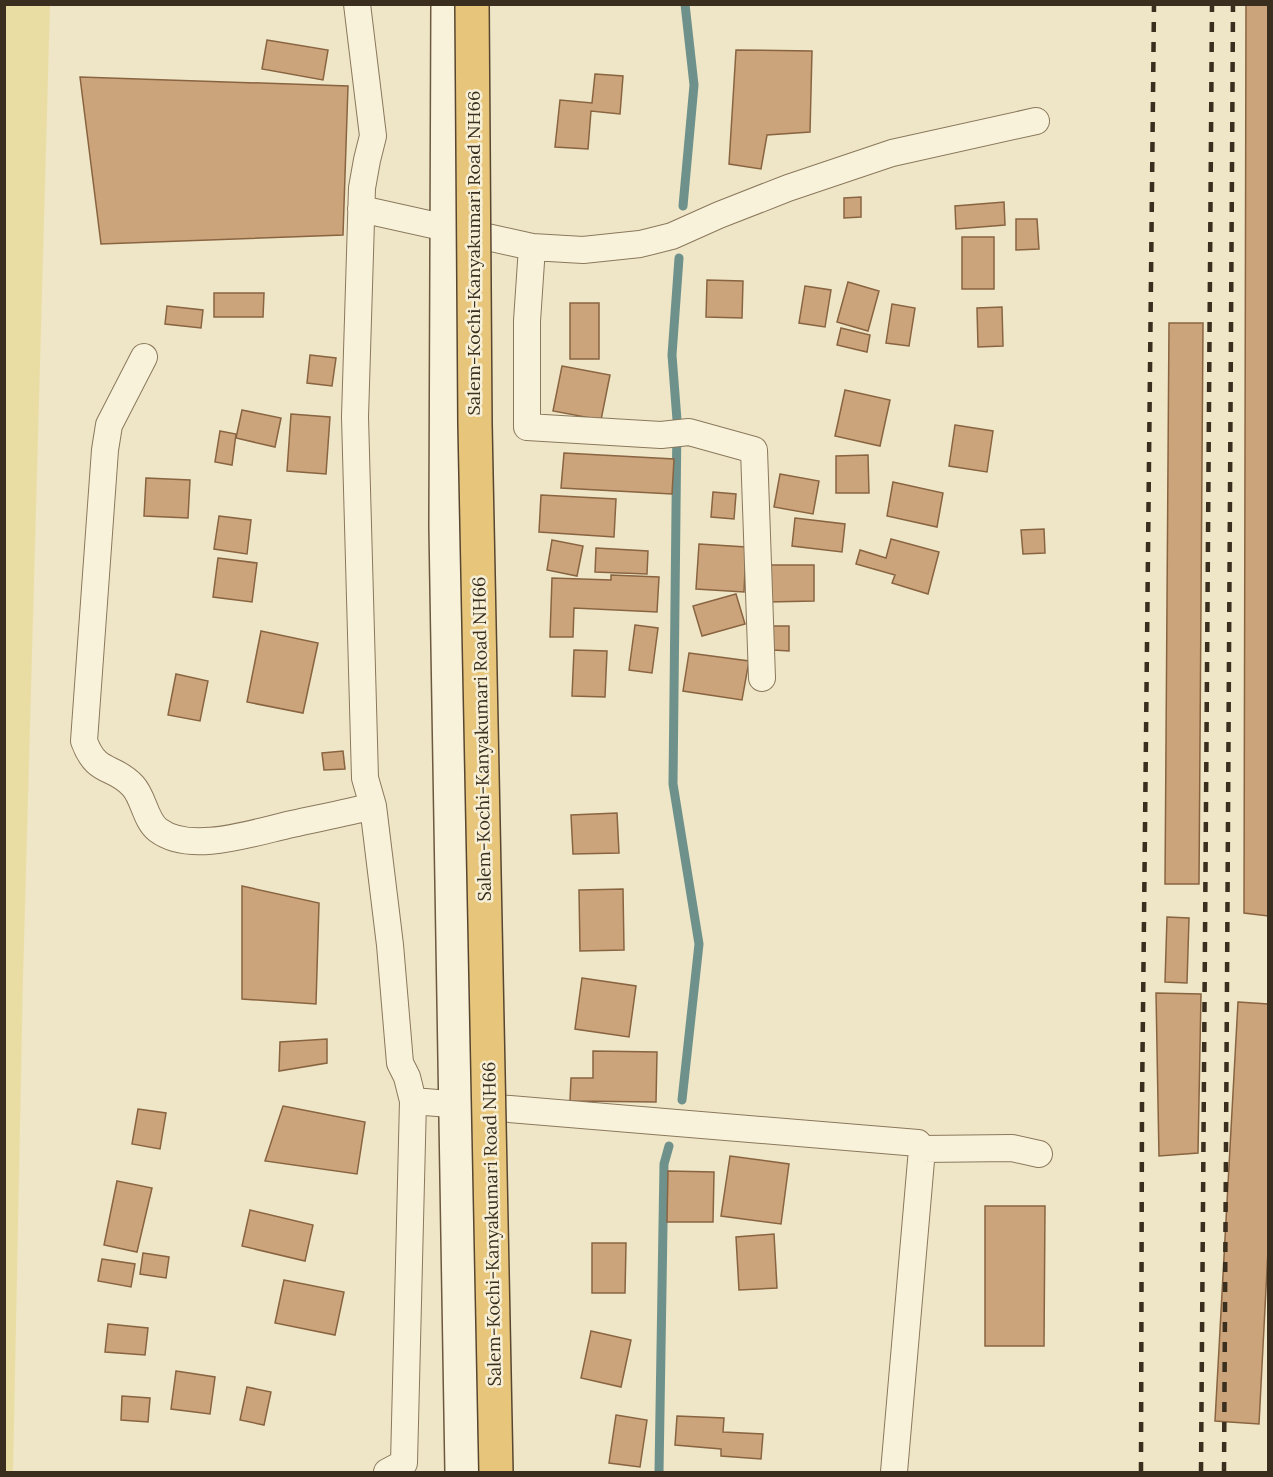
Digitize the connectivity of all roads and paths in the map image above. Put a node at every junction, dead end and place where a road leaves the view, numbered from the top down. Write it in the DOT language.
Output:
graph roads {
  1 [pos="357,4"];
  2 [pos="448,4"];
  3 [pos="472,4"];
  4 [pos="1036,121"];
  5 [pos="361,209"];
  6 [pos="446,228"];
  7 [pos="532,247"];
  8 [pos="144,357"];
  9 [pos="762,678"];
  10 [pos="373,807"];
  11 [pos="413,1101"];
  12 [pos="455,1104"];
  13 [pos="922,1149"];
  14 [pos="1039,1154"];
  15 [pos="387,1473"];
  16 [pos="462,1473"];
  17 [pos="496,1473"];
  18 [pos="894,1473"];
  1 -- 5 [label="street"];
  2 -- 6 [label="main road"];
  3 -- 17 [label="highway, Salem-Kochi-Kanyakumari Road NH66, bridge"];
  4 -- 7 [label="street"];
  5 -- 6 [label="street"];
  5 -- 10 [label="street"];
  6 -- 7 [label="street"];
  6 -- 12 [label="main road"];
  7 -- 9 [label="street"];
  8 -- 10 [label="street"];
  10 -- 11 [label="street"];
  11 -- 12 [label="street"];
  11 -- 15 [label="street"];
  12 -- 13 [label="street"];
  12 -- 16 [label="main road"];
  13 -- 14 [label="street"];
  13 -- 18 [label="street"];
}
